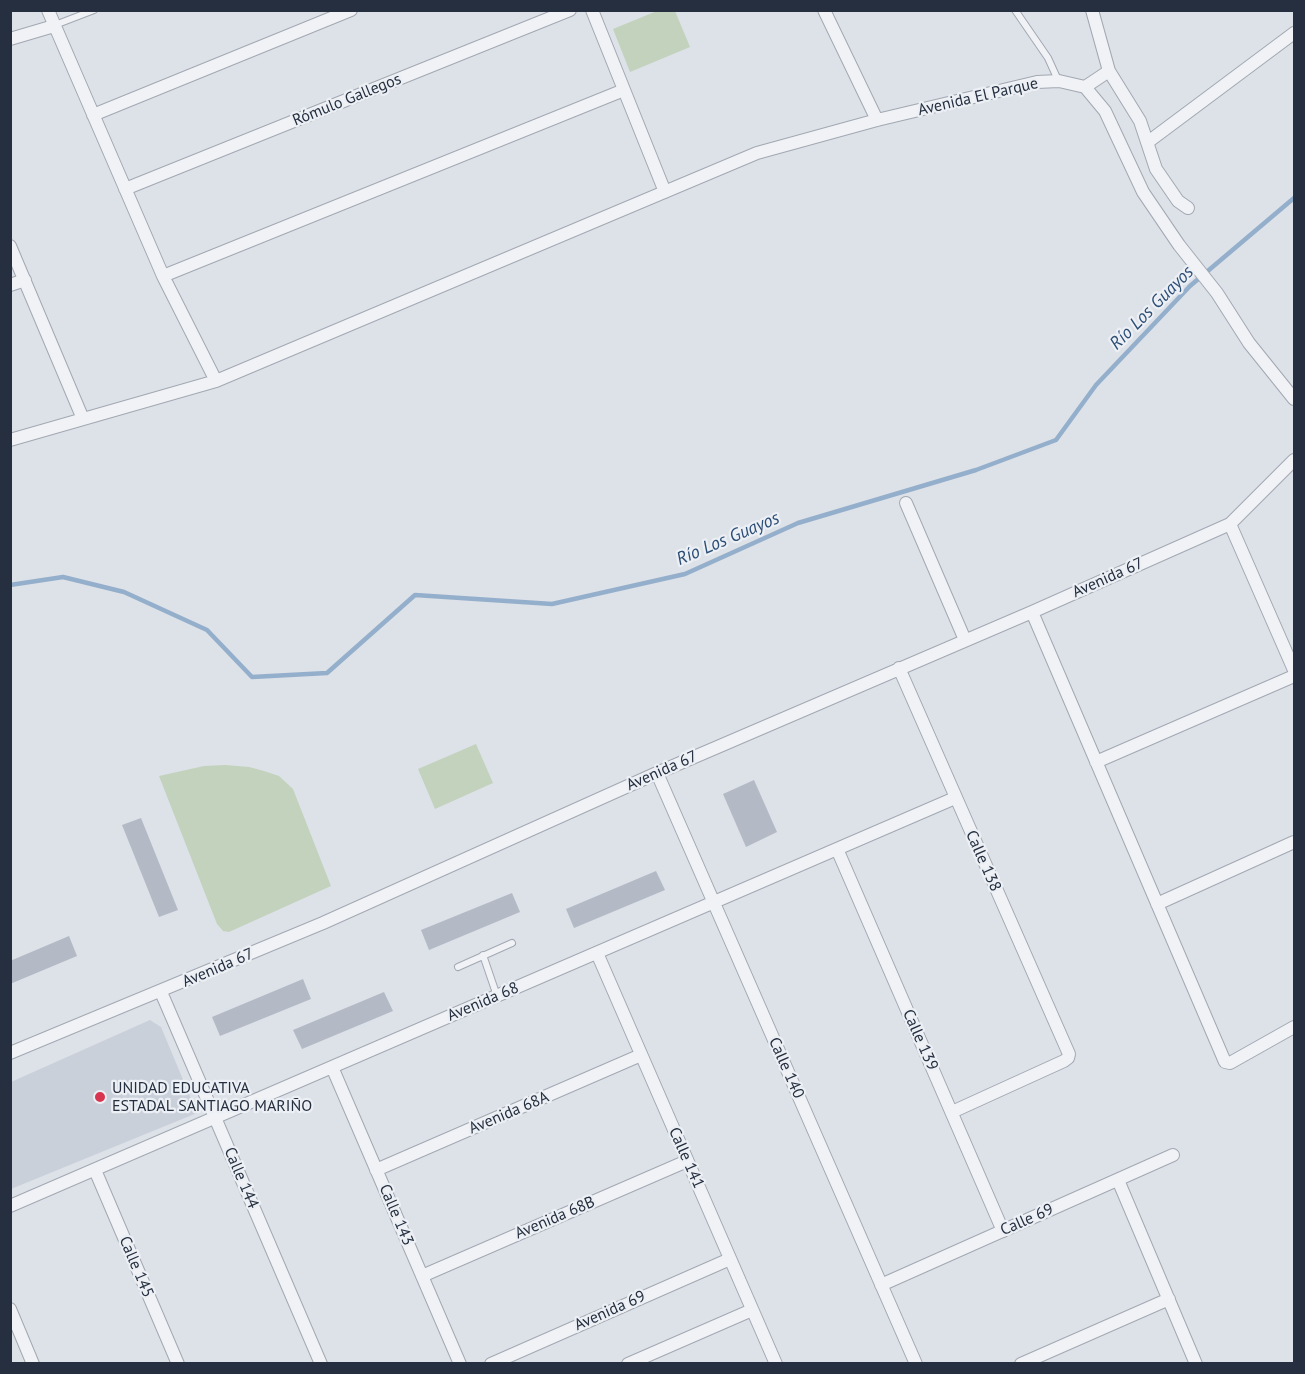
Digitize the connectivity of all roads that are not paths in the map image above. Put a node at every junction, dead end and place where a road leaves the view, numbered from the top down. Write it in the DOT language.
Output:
graph roads {
  1 [pos="48,10"];
  2 [pos="94,10"];
  3 [pos="351,10"];
  4 [pos="570,10"];
  5 [pos="592,10"];
  6 [pos="824,10"];
  7 [pos="1015,10"];
  8 [pos="1092,10"];
  9 [pos="54,26"];
  10 [pos="1294,33"];
  11 [pos="10,39"];
  12 [pos="1108,71"];
  13 [pos="1059,81"];
  14 [pos="1085,87"];
  15 [pos="624,90"];
  16 [pos="93,115"];
  17 [pos="878,120"];
  18 [pos="1148,142"];
  19 [pos="125,189"];
  20 [pos="665,192"];
  21 [pos="1188,208"];
  22 [pos="10,246"];
  23 [pos="163,276"];
  24 [pos="25,280"];
  25 [pos="10,285"];
  26 [pos="216,381"];
  27 [pos="1294,399"];
  28 [pos="83,419"];
  29 [pos="10,440"];
  30 [pos="1294,460"];
  31 [pos="906,503"];
  32 [pos="1230,524"];
  33 [pos="1032,612"];
  34 [pos="965,640"];
  35 [pos="899,668"];
  36 [pos="1294,670"];
  37 [pos="1294,676"];
  38 [pos="1096,762"];
  39 [pos="657,773"];
  40 [pos="955,798"];
  41 [pos="1294,842"];
  42 [pos="837,849"];
  43 [pos="714,902"];
  44 [pos="1157,904"];
  45 [pos="512,943"];
  46 [pos="597,953"];
  47 [pos="483,955"];
  48 [pos="458,967"];
  49 [pos="161,992"];
  50 [pos="497,996"];
  51 [pos="1294,1027"];
  52 [pos="10,1053"];
  53 [pos="641,1055"];
  54 [pos="332,1067"];
  55 [pos="952,1112"];
  56 [pos="215,1118"];
  57 [pos="1173,1155"];
  58 [pos="687,1161"];
  59 [pos="94,1170"];
  60 [pos="376,1170"];
  61 [pos="1118,1180"];
  62 [pos="10,1206"];
  63 [pos="1003,1231"];
  64 [pos="730,1258"];
  65 [pos="422,1276"];
  66 [pos="881,1285"];
  67 [pos="1169,1299"];
  68 [pos="10,1309"];
  69 [pos="752,1310"];
  70 [pos="1051,1350"];
  71 [pos="33,1364"];
  72 [pos="178,1364"];
  73 [pos="321,1364"];
  74 [pos="459,1364"];
  75 [pos="490,1364"];
  76 [pos="628,1364"];
  77 [pos="776,1364"];
  78 [pos="916,1364"];
  79 [pos="1021,1364"];
  80 [pos="1056,1364"];
  81 [pos="1196,1364"];
  1 -- 9 [label="street"];
  2 -- 9 [label="lane"];
  3 -- 16 [label="street"];
  4 -- 19 [label="street, Rómulo Gallegos"];
  5 -- 15 [label="street"];
  6 -- 17 [label="street"];
  7 -- 13 [label="lane"];
  8 -- 12 [label="street"];
  9 -- 11 [label="street"];
  9 -- 16 [label="street"];
  10 -- 18 [label="street"];
  12 -- 14 [label="street"];
  12 -- 18 [label="street"];
  13 -- 14 [label="street, Avenida El Parque"];
  13 -- 17 [label="street, Avenida El Parque"];
  14 -- 27 [label="street"];
  15 -- 20 [label="street"];
  15 -- 23 [label="street"];
  16 -- 19 [label="street"];
  17 -- 20 [label="street, Avenida El Parque"];
  18 -- 21 [label="street"];
  19 -- 23 [label="street"];
  20 -- 26 [label="street, Avenida El Parque"];
  22 -- 24 [label="street"];
  23 -- 26 [label="street"];
  24 -- 25 [label="street"];
  24 -- 28 [label="street"];
  26 -- 28 [label="street, Avenida El Parque"];
  28 -- 29 [label="street, Avenida El Parque"];
  30 -- 32 [label="street, Avenida 67"];
  31 -- 34 [label="street"];
  32 -- 33 [label="street, Avenida 67"];
  32 -- 36 [label="street"];
  33 -- 34 [label="street, Avenida 67"];
  33 -- 38 [label="street"];
  34 -- 35 [label="street, Avenida 67"];
  35 -- 39 [label="street, Avenida 67"];
  35 -- 40 [label="street, Calle 138"];
  37 -- 38 [label="street"];
  38 -- 44 [label="street"];
  39 -- 43 [label="street, Calle 140"];
  39 -- 49 [label="street, Avenida 67"];
  40 -- 42 [label="street, Avenida 68"];
  40 -- 55 [label="street, Calle 138"];
  41 -- 44 [label="street"];
  42 -- 43 [label="street, Avenida 68"];
  42 -- 55 [label="street, Calle 139"];
  43 -- 46 [label="street, Avenida 68"];
  43 -- 66 [label="street, Calle 140"];
  44 -- 51 [label="street"];
  45 -- 47 [label="lane"];
  46 -- 50 [label="street, Avenida 68"];
  46 -- 53 [label="street, Calle 141"];
  47 -- 48 [label="lane"];
  47 -- 50 [label="lane"];
  49 -- 52 [label="street, Avenida 67"];
  49 -- 56 [label="street, Calle 144"];
  50 -- 54 [label="street, Avenida 68"];
  53 -- 58 [label="street, Calle 141"];
  53 -- 60 [label="street, Avenida 68A"];
  54 -- 56 [label="street, Avenida 68"];
  54 -- 60 [label="street, Calle 143"];
  55 -- 63 [label="street, Calle 139"];
  56 -- 59 [label="street, Avenida 68"];
  56 -- 73 [label="street, Calle 144"];
  57 -- 61 [label="street, Calle 69"];
  58 -- 64 [label="street, Calle 141"];
  58 -- 65 [label="street, Avenida 68B"];
  59 -- 62 [label="street, Avenida 68"];
  59 -- 72 [label="street, Calle 145"];
  60 -- 65 [label="street, Calle 143"];
  61 -- 63 [label="street, Calle 69"];
  61 -- 67 [label="street"];
  63 -- 66 [label="street, Calle 69"];
  64 -- 69 [label="street, Calle 141"];
  64 -- 75 [label="street, Avenida 69"];
  65 -- 74 [label="street, Calle 143"];
  66 -- 78 [label="street, Calle 140"];
  67 -- 70 [label="street"];
  67 -- 81 [label="street"];
  68 -- 71 [label="street"];
  69 -- 76 [label="street"];
  69 -- 77 [label="street, Calle 141"];
  70 -- 79 [label="street"];
  70 -- 80 [label="street"];
}
